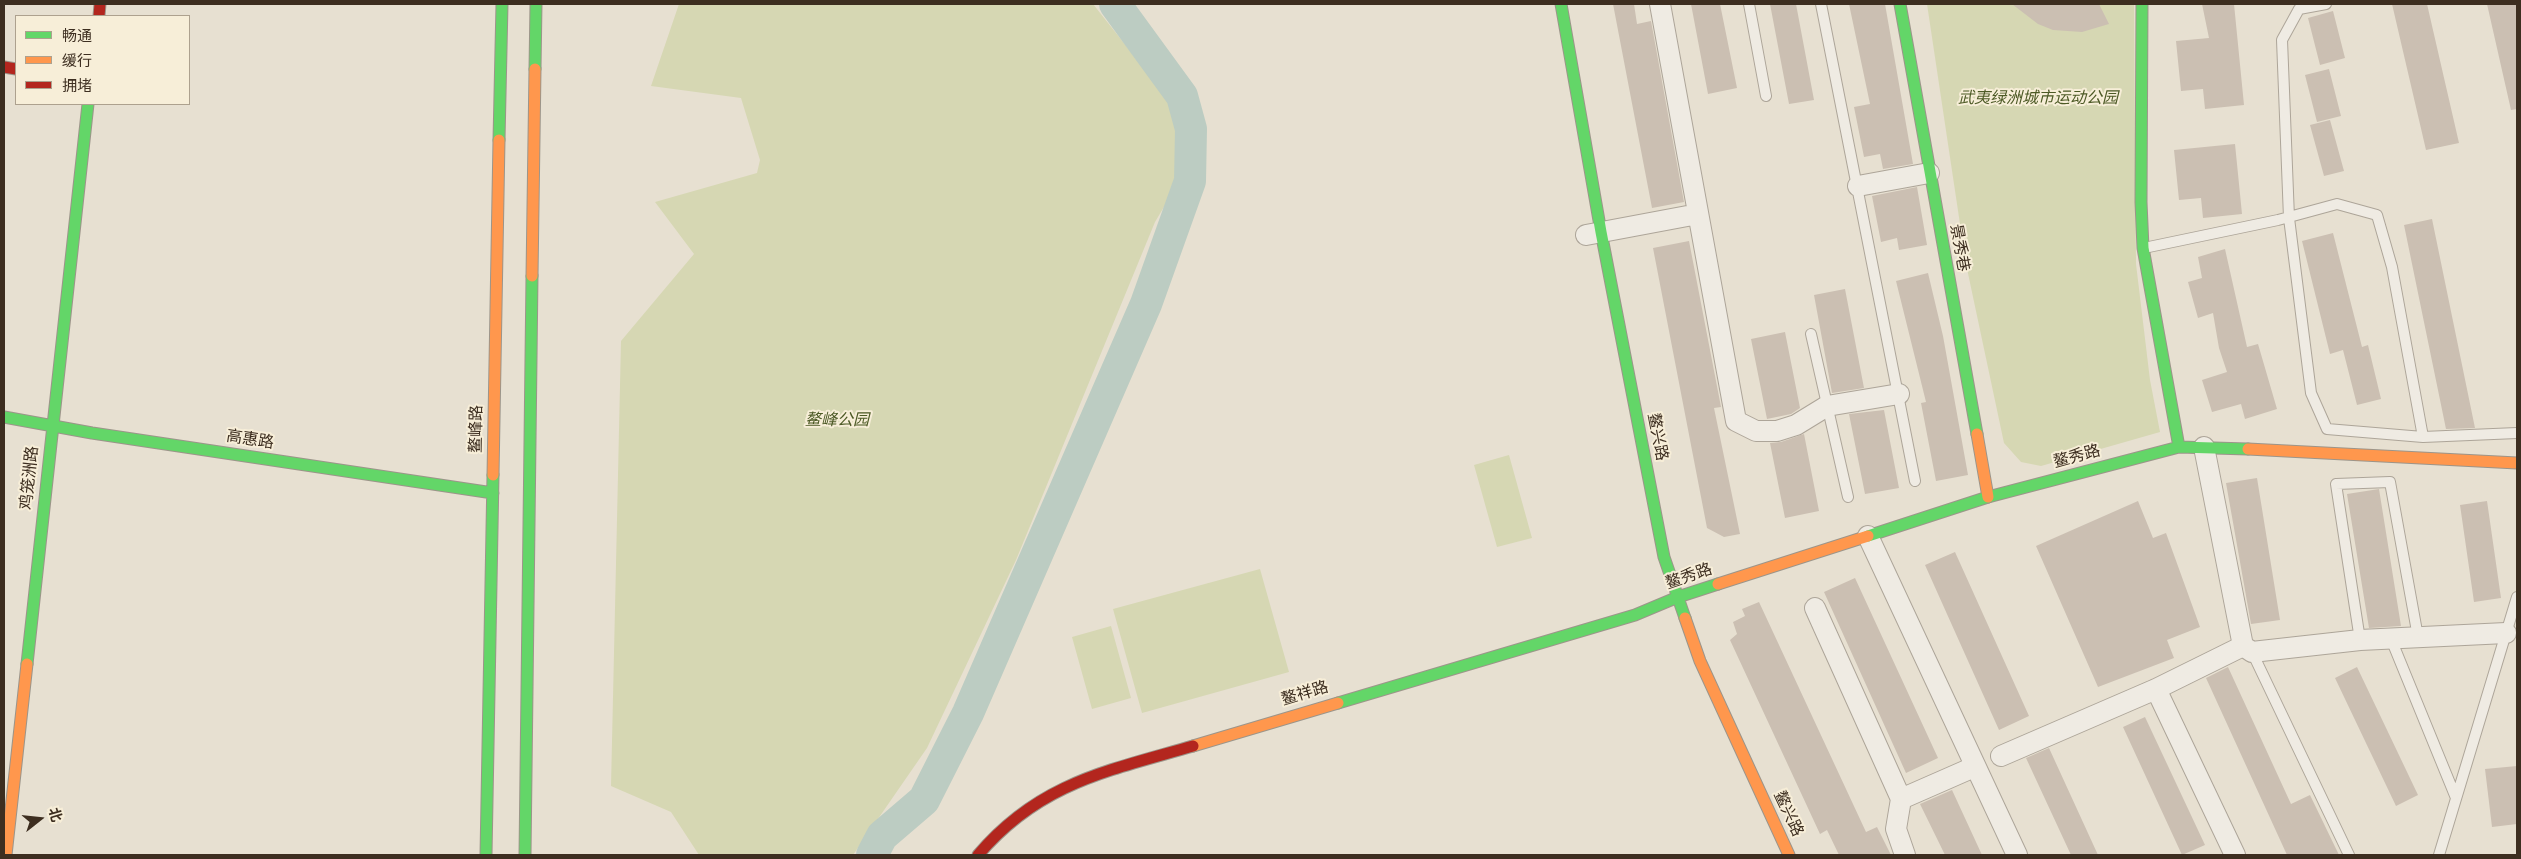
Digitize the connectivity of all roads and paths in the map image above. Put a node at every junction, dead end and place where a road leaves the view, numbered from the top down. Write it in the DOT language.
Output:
graph roads {
  1 [pos="502,4"];
  2 [pos="536,4"];
  3 [pos="1561,4"];
  4 [pos="1660,4"];
  5 [pos="1749,4"];
  6 [pos="1821,4"];
  7 [pos="1900,4"];
  8 [pos="2142,4"];
  9 [pos="2326,4"];
  10 [pos="1766,96"];
  11 [pos="88,105"];
  12 [pos="1929,173"];
  13 [pos="1858,186"];
  14 [pos="1698,214"];
  15 [pos="2289,218"];
  16 [pos="1590,234"];
  17 [pos="2144,248"];
  18 [pos="1811,334"];
  19 [pos="1899,394"];
  20 [pos="1826,406"];
  21 [pos="4,417"];
  22 [pos="52,426"];
  23 [pos="2517,433"];
  24 [pos="2423,437"];
  25 [pos="2204,446"];
  26 [pos="2179,447"];
  27 [pos="2517,463"];
  28 [pos="1915,482"];
  29 [pos="493,493"];
  30 [pos="1848,497"];
  31 [pos="1988,497"];
  32 [pos="1868,536"];
  33 [pos="1678,597"];
  34 [pos="2517,597"];
  35 [pos="1662,604"];
  36 [pos="1815,608"];
  37 [pos="2506,633"];
  38 [pos="2418,637"];
  39 [pos="2391,638"];
  40 [pos="2360,640"];
  41 [pos="2248,649"];
  42 [pos="2156,689"];
  43 [pos="2001,756"];
  44 [pos="1974,767"];
  45 [pos="2456,798"];
  46 [pos="1901,799"];
  47 [pos="6,855"];
  48 [pos="486,855"];
  49 [pos="525,855"];
  50 [pos="978,855"];
  51 [pos="1790,855"];
  52 [pos="1905,855"];
  53 [pos="2017,855"];
  54 [pos="2236,855"];
  55 [pos="2348,855"];
  56 [pos="2439,855"];
  1 -- 29 [label="street, 鳌峰路"];
  2 -- 49 [label="street"];
  3 -- 16 [label="street, 鳌兴路"];
  4 -- 14 [label="street"];
  5 -- 10 [label="lane"];
  6 -- 13 [label="lane"];
  7 -- 12 [label="street, 景秀巷"];
  8 -- 17 [label="street"];
  9 -- 15 [label="lane"];
  11 -- 22 [label="street, 鸡笼洲路"];
  12 -- 13 [label="street"];
  12 -- 31 [label="street, 景秀巷"];
  13 -- 19 [label="lane"];
  14 -- 16 [label="street"];
  14 -- 20 [label="street"];
  15 -- 17 [label="lane"];
  15 -- 24 [label="lane"];
  15 -- 24 [label="lane"];
  16 -- 33 [label="street, 鳌兴路"];
  17 -- 26 [label="street"];
  18 -- 20 [label="lane"];
  19 -- 20 [label="street"];
  19 -- 28 [label="lane"];
  20 -- 30 [label="lane"];
  21 -- 22 [label="street, 高惠路"];
  22 -- 29 [label="street, 高惠路"];
  22 -- 47 [label="street, 鸡笼洲路"];
  23 -- 24 [label="lane"];
  25 -- 26 [label="street, 鳌秀路"];
  25 -- 27 [label="street, 鳌秀路"];
  25 -- 41 [label="street"];
  26 -- 31 [label="street, 鳌秀路"];
  29 -- 48 [label="street, 鳌峰路"];
  31 -- 32 [label="street, 鳌秀路"];
  32 -- 33 [label="street, 鳌秀路"];
  32 -- 44 [label="street"];
  33 -- 35 [label="street, 鳌秀路"];
  33 -- 51 [label="street, 鳌兴路"];
  34 -- 37 [label="lane"];
  35 -- 50 [label="street, 鳌祥路"];
  36 -- 46 [label="street"];
  37 -- 38 [label="street"];
  37 -- 45 [label="lane"];
  38 -- 39 [label="street"];
  38 -- 40 [label="lane"];
  39 -- 40 [label="street"];
  39 -- 45 [label="lane"];
  40 -- 41 [label="street"];
  41 -- 42 [label="street"];
  41 -- 55 [label="lane"];
  42 -- 43 [label="street"];
  42 -- 54 [label="street"];
  44 -- 46 [label="street"];
  44 -- 53 [label="street"];
  45 -- 56 [label="lane"];
  46 -- 52 [label="street"];
}
